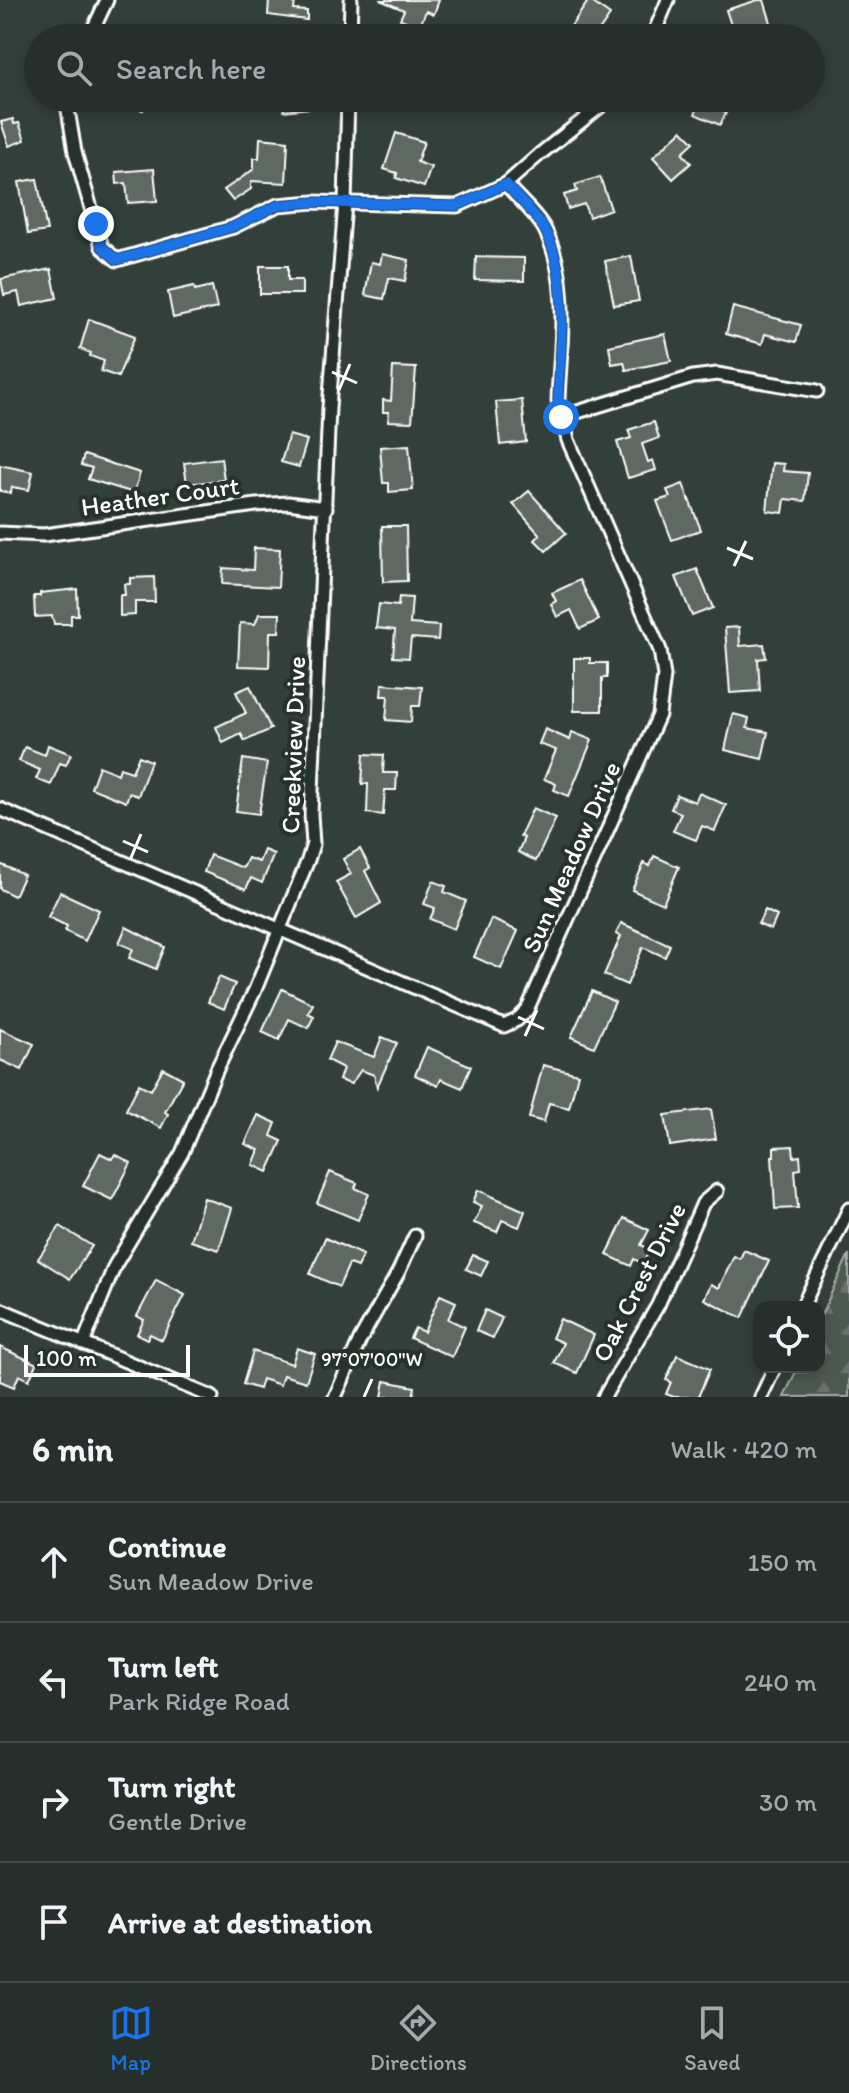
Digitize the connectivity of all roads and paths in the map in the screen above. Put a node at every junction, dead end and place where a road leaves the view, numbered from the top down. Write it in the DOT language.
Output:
graph roads {
  1 [pos="107,0"];
  2 [pos="351,0"];
  3 [pos="668,0"];
  4 [pos="96,24"];
  5 [pos="350,24"];
  6 [pos="658,24"];
  7 [pos="68,112"];
  8 [pos="348,112"];
  9 [pos="593,112"];
  10 [pos="506,184"];
  11 [pos="345,203"];
  12 [pos="817,391"];
  13 [pos="561,417"];
  14 [pos="326,508"];
  15 [pos="0,533"];
  16 [pos="0,809"];
  17 [pos="280,928"];
  18 [pos="717,1191"];
  19 [pos="849,1209"];
  20 [pos="415,1236"];
  21 [pos="805,1301"];
  22 [pos="0,1309"];
  23 [pos="83,1344"];
  24 [pos="772,1373"];
  25 [pos="212,1397"];
  26 [pos="335,1397"];
  27 [pos="604,1397"];
  28 [pos="761,1397"];
  1 -- 4 [label="street"];
  2 -- 5 [label="street"];
  3 -- 6 [label="street"];
  7 -- 11 [label="street"];
  8 -- 11 [label="street, Creekview Drive"];
  9 -- 10 [label="street"];
  10 -- 11 [label="street"];
  10 -- 13 [label="street, Sun Meadow Drive"];
  11 -- 14 [label="street, Creekview Drive"];
  12 -- 13 [label="street"];
  13 -- 17 [label="street, Sun Meadow Drive"];
  14 -- 15 [label="street, Heather Court"];
  14 -- 17 [label="street, Creekview Drive"];
  16 -- 17 [label="street, Sun Meadow Drive"];
  17 -- 23 [label="street, Creekview Drive"];
  18 -- 27 [label="street, Oak Crest Drive"];
  19 -- 21 [label="street"];
  20 -- 26 [label="street"];
  22 -- 23 [label="street"];
  23 -- 25 [label="street"];
  24 -- 28 [label="street"];
}
